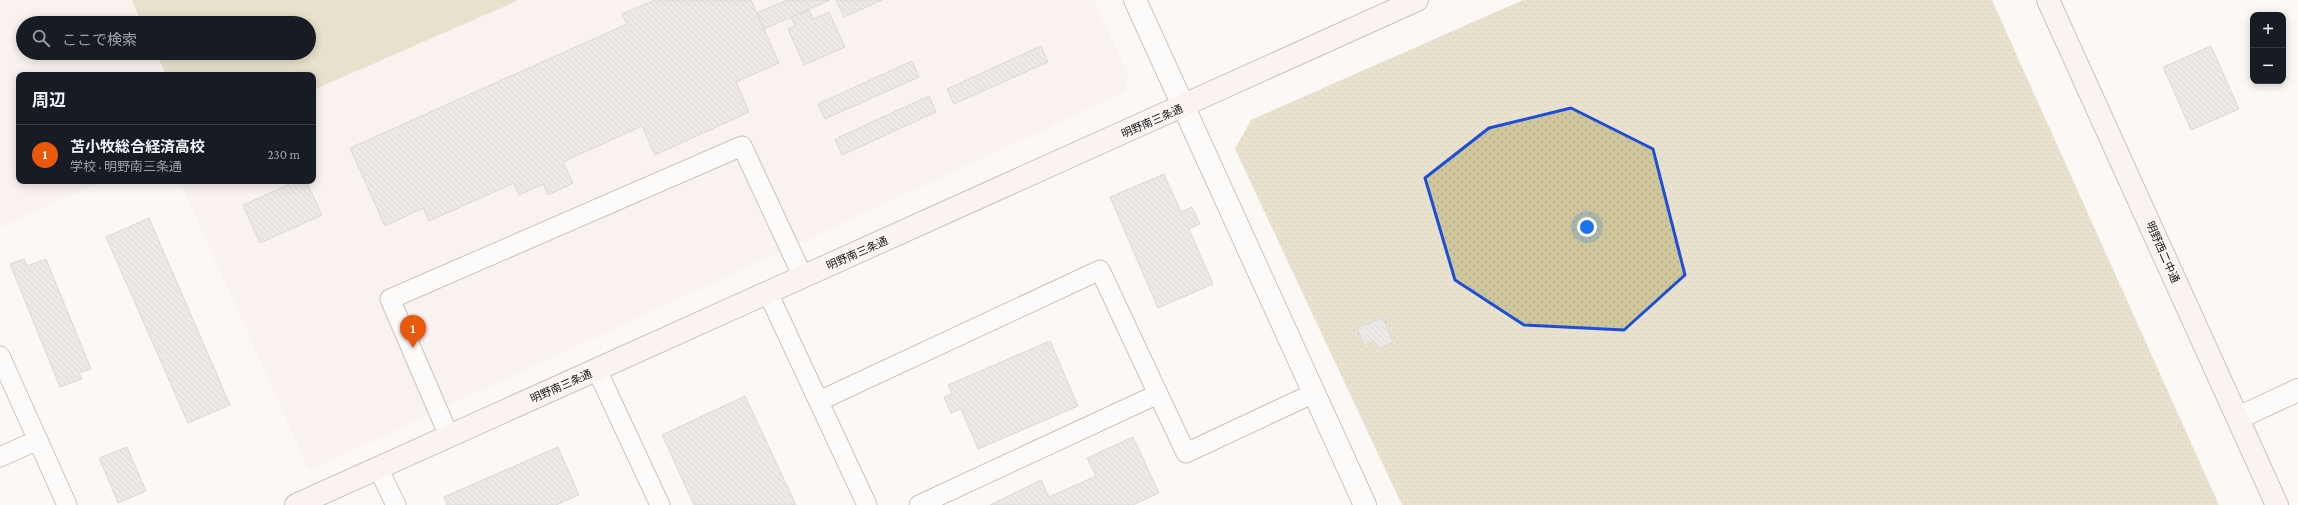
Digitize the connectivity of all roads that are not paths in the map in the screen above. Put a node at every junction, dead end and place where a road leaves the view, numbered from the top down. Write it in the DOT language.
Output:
graph roads {
  1 [pos="1135,0"];
  2 [pos="1417,0"];
  3 [pos="2048,0"];
  4 [pos="1183,107"];
  5 [pos="803,277"];
  6 [pos="768,293"];
  7 [pos="2,367"];
  8 [pos="597,370"];
  9 [pos="2298,390"];
  10 [pos="1314,393"];
  11 [pos="1158,394"];
  12 [pos="819,401"];
  13 [pos="2238,418"];
  14 [pos="449,436"];
  15 [pos="38,440"];
  16 [pos="0,457"];
  17 [pos="378,468"];
  18 [pos="67,505"];
  19 [pos="296,505"];
  20 [pos="396,505"];
  21 [pos="660,505"];
  22 [pos="868,505"];
  23 [pos="919,505"];
  24 [pos="1365,505"];
  25 [pos="2277,505"];
  1 -- 4 [label="street"];
  2 -- 4 [label="street, 明野南三条通"];
  3 -- 13 [label="street, 明野西二中通"];
  4 -- 5 [label="street, 明野南三条通"];
  4 -- 10 [label="street"];
  5 -- 6 [label="street, 明野南三条通"];
  5 -- 14 [label="lane"];
  6 -- 8 [label="street, 明野南三条通"];
  6 -- 12 [label="lane"];
  7 -- 15 [label="lane"];
  8 -- 14 [label="street, 明野南三条通"];
  8 -- 21 [label="lane"];
  9 -- 13 [label="street"];
  10 -- 11 [label="lane"];
  10 -- 24 [label="street"];
  11 -- 12 [label="lane"];
  11 -- 23 [label="lane"];
  12 -- 22 [label="lane"];
  13 -- 25 [label="street, 明野西二中通"];
  14 -- 17 [label="street, 明野南三条通"];
  15 -- 16 [label="lane"];
  15 -- 18 [label="lane"];
  17 -- 19 [label="street, 明野南三条通"];
  17 -- 20 [label="lane"];
}
